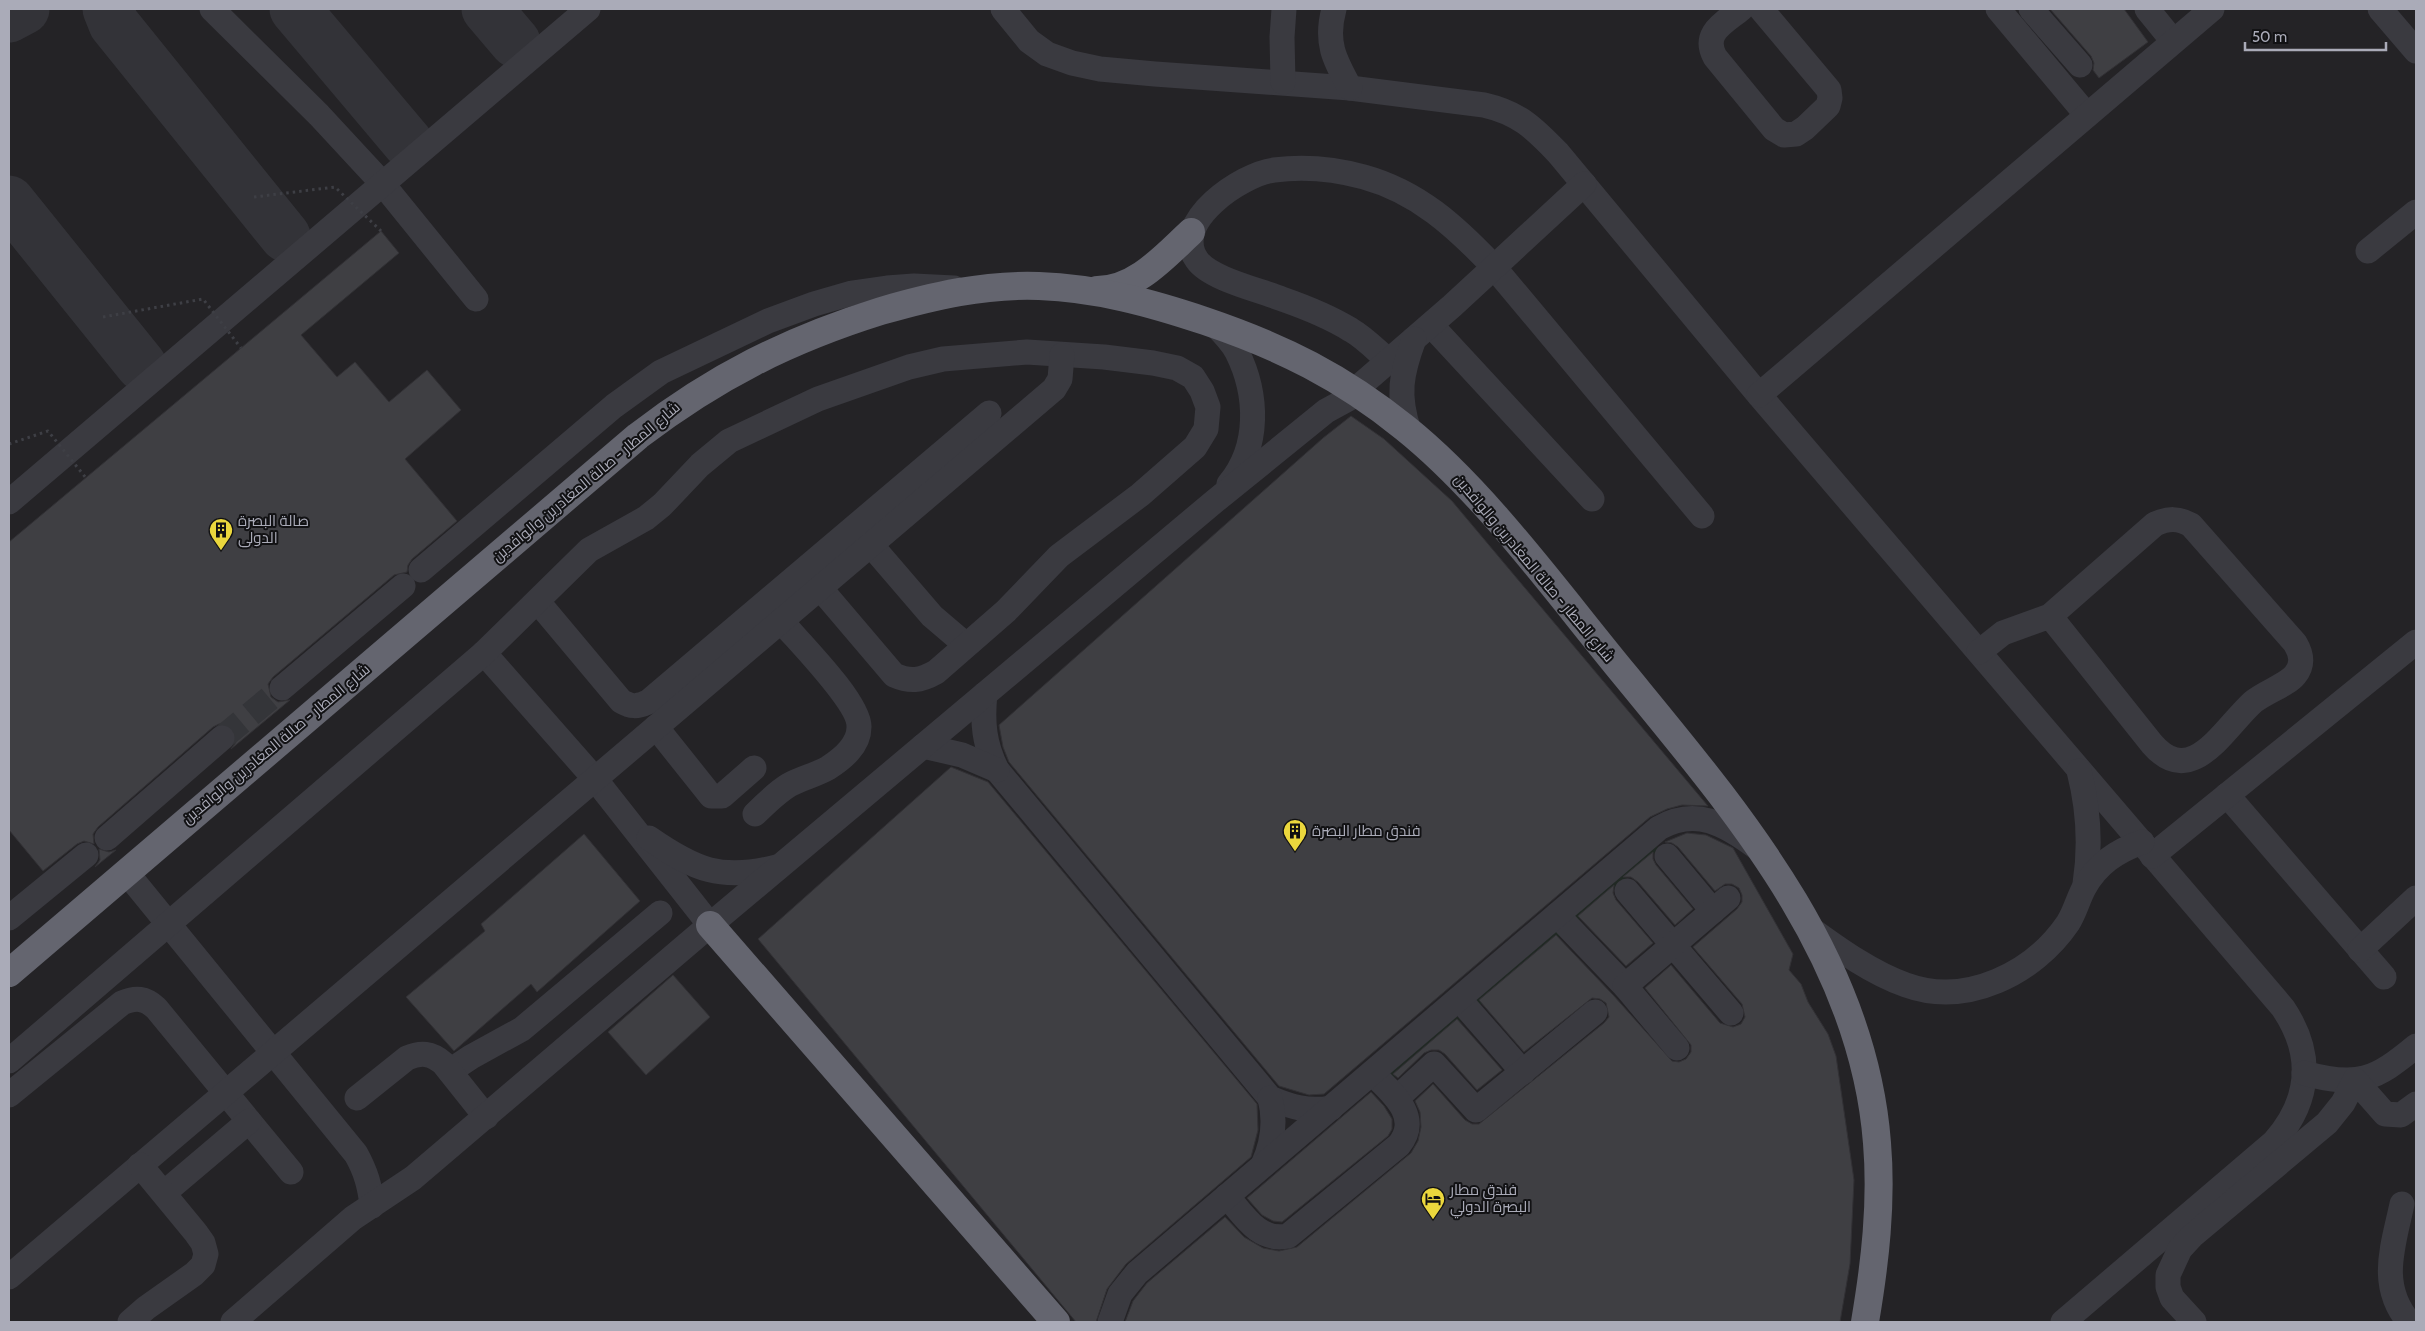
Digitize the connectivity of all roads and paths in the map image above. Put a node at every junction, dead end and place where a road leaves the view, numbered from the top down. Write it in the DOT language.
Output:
graph roads {
  1 [pos="212,9"];
  2 [pos="588,9"];
  3 [pos="1003,9"];
  4 [pos="1284,9"];
  5 [pos="1334,9"];
  6 [pos="1740,9"];
  7 [pos="1761,9"];
  8 [pos="1998,9"];
  9 [pos="2031,9"];
  10 [pos="2147,9"];
  11 [pos="2212,9"];
  12 [pos="2380,9"];
  13 [pos="2174,41"];
  14 [pos="2416,52"];
  15 [pos="2080,65"];
  16 [pos="1283,82"];
  17 [pos="1350,88"];
  18 [pos="2086,114"];
  19 [pos="382,183"];
  20 [pos="1584,184"];
  21 [pos="254,197"];
  22 [pos="2416,212"];
  23 [pos="381,231"];
  24 [pos="1191,232"];
  25 [pos="2368,251"];
  26 [pos="1493,266"];
  27 [pos="984,287"];
  28 [pos="1070,289"];
  29 [pos="476,299"];
  30 [pos="102,317"];
  31 [pos="1215,325"];
  32 [pos="1423,332"];
  33 [pos="242,348"];
  34 [pos="1062,354"];
  35 [pos="1389,361"];
  36 [pos="1357,392"];
  37 [pos="1759,395"];
  38 [pos="989,413"];
  39 [pos="1409,431"];
  40 [pos="9,444"];
  41 [pos="86,478"];
  42 [pos="1592,499"];
  43 [pos="1215,501"];
  44 [pos="9,502"];
  45 [pos="1702,516"];
  46 [pos="871,545"];
  47 [pos="421,570"];
  48 [pos="402,586"];
  49 [pos="820,588"];
  50 [pos="538,602"];
  51 [pos="2050,616"];
  52 [pos="781,621"];
  53 [pos="2416,642"];
  54 [pos="966,646"];
  55 [pos="1979,652"];
  56 [pos="484,653"];
  57 [pos="282,688"];
  58 [pos="985,694"];
  59 [pos="656,727"];
  60 [pos="222,738"];
  61 [pos="923,746"];
  62 [pos="2078,767"];
  63 [pos="754,768"];
  64 [pos="997,770"];
  65 [pos="595,779"];
  66 [pos="2227,796"];
  67 [pos="755,814"];
  68 [pos="629,824"];
  69 [pos="107,838"];
  70 [pos="2147,849"];
  71 [pos="1764,853"];
  72 [pos="86,855"];
  73 [pos="1667,856"];
  74 [pos="781,866"];
  75 [pos="126,872"];
  76 [pos="2084,887"];
  77 [pos="1626,891"];
  78 [pos="2416,898"];
  79 [pos="660,913"];
  80 [pos="1557,915"];
  81 [pos="9,918"];
  82 [pos="169,922"];
  83 [pos="710,925"];
  84 [pos="1811,929"];
  85 [pos="1672,945"];
  86 [pos="2360,950"];
  87 [pos="9,972"];
  88 [pos="2384,977"];
  89 [pos="1625,986"];
  90 [pos="1459,999"];
  91 [pos="1595,1012"];
  92 [pos="1731,1012"];
  93 [pos="2416,1046"];
  94 [pos="1677,1048"];
  95 [pos="274,1051"];
  96 [pos="9,1061"];
  97 [pos="450,1071"];
  98 [pos="1522,1072"];
  99 [pos="1372,1073"];
  100 [pos="2304,1073"];
  101 [pos="2354,1080"];
  102 [pos="226,1092"];
  103 [pos="9,1095"];
  104 [pos="357,1098"];
  105 [pos="1270,1098"];
  106 [pos="1397,1098"];
  107 [pos="2416,1104"];
  108 [pos="1331,1108"];
  109 [pos="486,1117"];
  110 [pos="249,1121"];
  111 [pos="140,1165"];
  112 [pos="1262,1166"];
  113 [pos="291,1172"];
  114 [pos="164,1193"];
  115 [pos="1227,1196"];
  116 [pos="2402,1204"];
  117 [pos="372,1206"];
  118 [pos="9,1277"];
  119 [pos="130,1322"];
  120 [pos="233,1322"];
  121 [pos="1056,1322"];
  122 [pos="1110,1322"];
  123 [pos="1865,1322"];
  124 [pos="2063,1322"];
  125 [pos="2194,1322"];
  126 [pos="2409,1322"];
  1 -- 19 [label="lane"];
  2 -- 19 [label="lane"];
  3 -- 16 [label="lane"];
  4 -- 16 [label="lane"];
  5 -- 17 [label="lane"];
  6 -- 7 [label="lane"];
  8 -- 18 [label="lane"];
  9 -- 15 [label="lane"];
  10 -- 13 [label="lane"];
  11 -- 13 [label="lane"];
  12 -- 14 [label="lane"];
  13 -- 18 [label="lane"];
  16 -- 17 [label="lane"];
  17 -- 20 [label="lane"];
  18 -- 37 [label="lane"];
  19 -- 29 [label="lane"];
  19 -- 44 [label="lane"];
  20 -- 26 [label="lane"];
  20 -- 37 [label="lane"];
  21 -- 23 [label="path, bridge"];
  22 -- 25 [label="lane"];
  24 -- 26 [label="lane"];
  24 -- 28 [label="highway"];
  24 -- 35 [label="lane"];
  26 -- 32 [label="lane"];
  26 -- 45 [label="lane"];
  27 -- 28 [label="highway, شارع المطار - صالة المغادرين والوافدين"];
  27 -- 47 [label="lane"];
  27 -- 75 [label="highway, شارع المطار - صالة المغادرين والوافدين"];
  28 -- 31 [label="highway, شارع المطار - صالة المغادرين والوافدين"];
  30 -- 33 [label="path, bridge"];
  31 -- 36 [label="highway, شارع المطار - صالة المغادرين والوافدين"];
  31 -- 43 [label="lane"];
  32 -- 35 [label="lane"];
  32 -- 39 [label="lane"];
  32 -- 42 [label="lane"];
  34 -- 46 [label="lane"];
  34 -- 50 [label="lane"];
  34 -- 54 [label="lane"];
  35 -- 36 [label="lane"];
  36 -- 39 [label="highway, شارع المطار - صالة المغادرين والوافدين"];
  36 -- 43 [label="lane"];
  37 -- 55 [label="lane"];
  38 -- 50 [label="lane"];
  39 -- 71 [label="highway, شارع المطار - صالة المغادرين والوافدين"];
  40 -- 41 [label="path, bridge"];
  43 -- 58 [label="lane"];
  46 -- 49 [label="lane"];
  46 -- 54 [label="lane"];
  48 -- 57 [label="lane"];
  49 -- 52 [label="lane"];
  49 -- 54 [label="lane"];
  50 -- 56 [label="lane"];
  51 -- 51 [label="lane"];
  51 -- 55 [label="lane"];
  52 -- 59 [label="lane"];
  52 -- 67 [label="lane"];
  53 -- 66 [label="lane"];
  55 -- 62 [label="lane"];
  56 -- 65 [label="lane"];
  56 -- 82 [label="lane"];
  58 -- 61 [label="lane"];
  58 -- 64 [label="lane"];
  59 -- 63 [label="lane"];
  59 -- 65 [label="lane"];
  60 -- 69 [label="lane"];
  61 -- 64 [label="lane"];
  61 -- 74 [label="lane"];
  62 -- 70 [label="lane"];
  62 -- 76 [label="lane"];
  64 -- 105 [label="lane"];
  65 -- 68 [label="lane"];
  65 -- 95 [label="lane"];
  66 -- 70 [label="lane"];
  66 -- 86 [label="lane"];
  68 -- 74 [label="lane"];
  68 -- 83 [label="lane"];
  70 -- 76 [label="lane"];
  70 -- 100 [label="lane"];
  71 -- 80 [label="lane"];
  71 -- 84 [label="highway, شارع المطار - صالة المغادرين والوافدين"];
  72 -- 81 [label="lane"];
  73 -- 85 [label="lane"];
  74 -- 83 [label="lane"];
  75 -- 82 [label="lane"];
  75 -- 87 [label="highway, شارع المطار - صالة المغادرين والوافدين"];
  76 -- 84 [label="lane"];
  77 -- 85 [label="lane"];
  78 -- 86 [label="lane"];
  79 -- 97 [label="lane"];
  80 -- 89 [label="lane"];
  80 -- 90 [label="lane"];
  82 -- 95 [label="lane"];
  82 -- 96 [label="lane"];
  83 -- 109 [label="lane"];
  83 -- 121 [label="highway"];
  84 -- 123 [label="highway, شارع المطار - صالة المغادرين والوافدين"];
  85 -- 89 [label="lane"];
  85 -- 92 [label="lane"];
  86 -- 88 [label="lane"];
  89 -- 94 [label="lane"];
  90 -- 98 [label="lane"];
  90 -- 99 [label="lane"];
  91 -- 98 [label="lane"];
  93 -- 101 [label="lane"];
  95 -- 102 [label="lane"];
  95 -- 117 [label="lane"];
  97 -- 104 [label="lane"];
  97 -- 109 [label="lane"];
  98 -- 106 [label="lane"];
  99 -- 106 [label="lane"];
  99 -- 108 [label="lane"];
  100 -- 101 [label="lane"];
  100 -- 124 [label="lane"];
  101 -- 107 [label="lane"];
  101 -- 125 [label="lane"];
  102 -- 103 [label="lane"];
  102 -- 110 [label="lane"];
  102 -- 111 [label="lane"];
  105 -- 108 [label="lane"];
  105 -- 112 [label="lane"];
  106 -- 115 [label="lane"];
  108 -- 112 [label="lane"];
  109 -- 117 [label="lane"];
  110 -- 113 [label="lane"];
  110 -- 114 [label="lane"];
  111 -- 114 [label="lane"];
  111 -- 118 [label="lane"];
  112 -- 115 [label="lane"];
  114 -- 119 [label="lane"];
  115 -- 122 [label="lane"];
  116 -- 126 [label="lane"];
  117 -- 120 [label="lane"];
}
